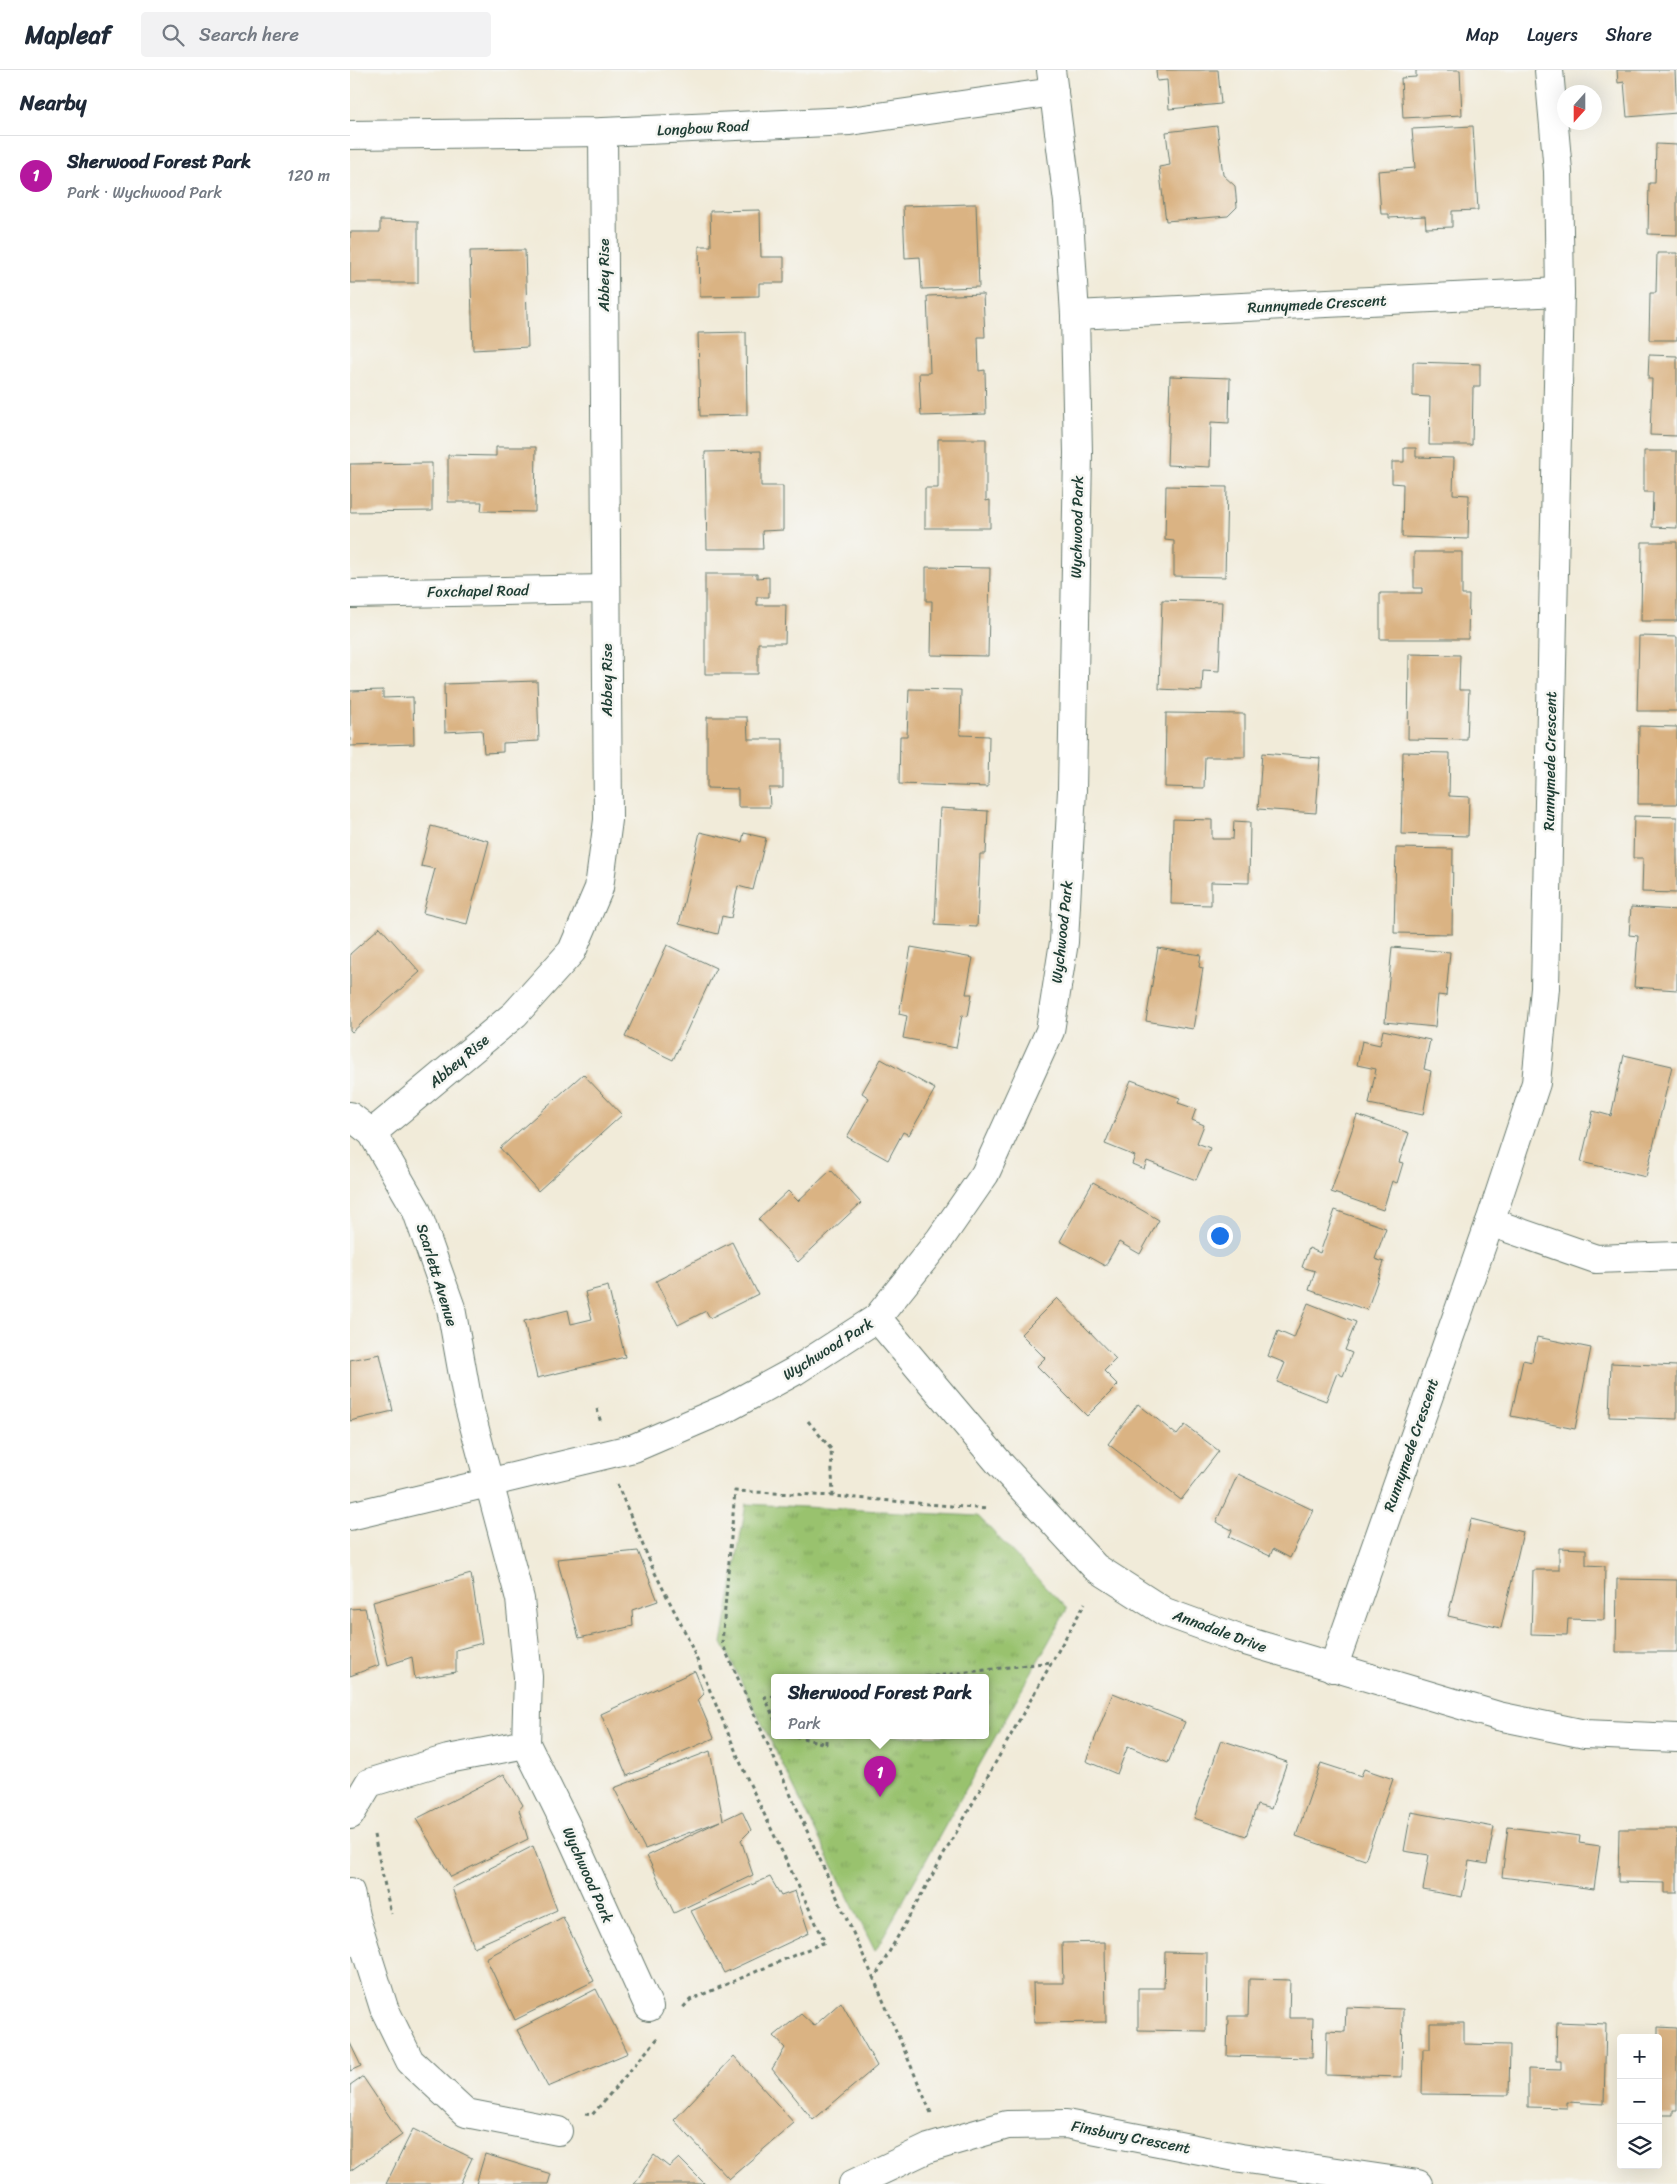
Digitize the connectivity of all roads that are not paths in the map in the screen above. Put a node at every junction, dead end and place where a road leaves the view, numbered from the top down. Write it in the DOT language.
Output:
graph roads {
  1 [pos="1549,70"];
  2 [pos="1053,81"];
  3 [pos="603,132"];
  4 [pos="350,135"];
  5 [pos="1560,292"];
  6 [pos="1075,315"];
  7 [pos="606,589"];
  8 [pos="350,594"];
  9 [pos="350,1116"];
  10 [pos="372,1133"];
  11 [pos="1490,1222"];
  12 [pos="1677,1256"];
  13 [pos="877,1318"];
  14 [pos="488,1483"];
  15 [pos="350,1516"];
  16 [pos="1333,1668"];
  17 [pos="1677,1738"];
  18 [pos="526,1744"];
  19 [pos="350,1815"];
  20 [pos="350,1892"];
  21 [pos="649,2007"];
  22 [pos="558,2131"];
  23 [pos="853,2184"];
  24 [pos="1418,2184"];
  1 -- 5 [label="street, Runnymede Crescent"];
  2 -- 3 [label="street, Longbow Road"];
  2 -- 6 [label="street, Wychwood Park"];
  3 -- 4 [label="street, Longbow Road"];
  3 -- 7 [label="street, Abbey Rise"];
  5 -- 6 [label="street, Runnymede Crescent"];
  5 -- 11 [label="street, Runnymede Crescent"];
  6 -- 13 [label="street, Wychwood Park"];
  7 -- 8 [label="street, Foxchapel Road"];
  7 -- 10 [label="street, Abbey Rise"];
  9 -- 10 [label="street, Scarlett Avenue"];
  10 -- 14 [label="street, Scarlett Avenue"];
  11 -- 12 [label="street"];
  11 -- 16 [label="street, Runnymede Crescent"];
  13 -- 14 [label="street, Wychwood Park"];
  13 -- 16 [label="street, Annadale Drive"];
  14 -- 15 [label="street, Wychwood Park"];
  14 -- 18 [label="street, Wychwood Park"];
  16 -- 17 [label="street, Annadale Drive"];
  18 -- 19 [label="street"];
  18 -- 21 [label="street, Wychwood Park"];
  20 -- 22 [label="street"];
  23 -- 24 [label="street, Finsbury Crescent"];
}
